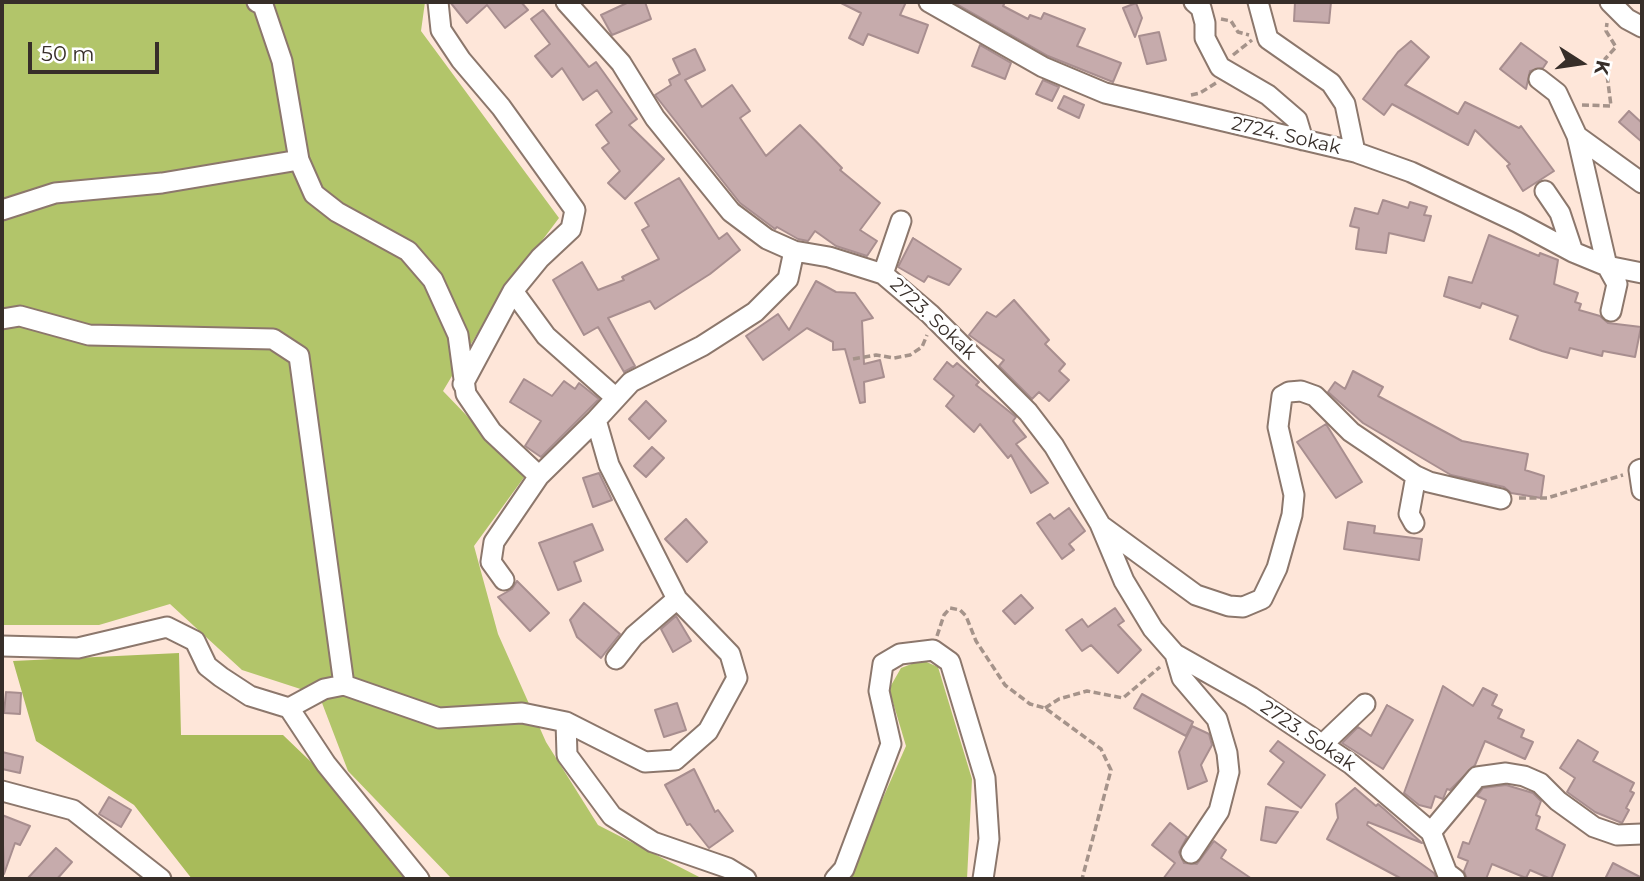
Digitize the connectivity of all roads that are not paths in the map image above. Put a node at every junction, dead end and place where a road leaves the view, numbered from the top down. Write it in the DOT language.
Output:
graph roads {
  1 [pos="257,2"];
  2 [pos="438,2"];
  3 [pos="566,2"];
  4 [pos="929,2"];
  5 [pos="1194,2"];
  6 [pos="1258,2"];
  7 [pos="1610,3"];
  8 [pos="1642,27"];
  9 [pos="1539,79"];
  10 [pos="1577,136"];
  11 [pos="1303,140"];
  12 [pos="1355,152"];
  13 [pos="299,160"];
  14 [pos="1642,183"];
  15 [pos="1545,191"];
  16 [pos="2,210"];
  17 [pos="901,221"];
  18 [pos="794,251"];
  19 [pos="1573,252"];
  20 [pos="1607,266"];
  21 [pos="1642,273"];
  22 [pos="883,274"];
  23 [pos="513,291"];
  24 [pos="1612,311"];
  25 [pos="2,319"];
  26 [pos="463,384"];
  27 [pos="616,398"];
  28 [pos="596,421"];
  29 [pos="539,476"];
  30 [pos="1416,476"];
  31 [pos="1501,499"];
  32 [pos="1413,523"];
  33 [pos="1100,524"];
  34 [pos="505,580"];
  35 [pos="677,599"];
  36 [pos="2,646"];
  37 [pos="1175,654"];
  38 [pos="617,659"];
  39 [pos="344,685"];
  40 [pos="1365,704"];
  41 [pos="289,708"];
  42 [pos="566,722"];
  43 [pos="1324,744"];
  44 [pos="2,791"];
  45 [pos="1431,832"];
  46 [pos="1642,834"];
  47 [pos="1191,853"];
  48 [pos="161,879"];
  49 [pos="419,879"];
  50 [pos="746,879"];
  51 [pos="835,879"];
  52 [pos="983,879"];
  53 [pos="1455,879"];
  1 -- 13 [label="street"];
  2 -- 23 [label="street"];
  3 -- 18 [label="street, 2723. Sokak"];
  4 -- 11 [label="street, 2724. Sokak"];
  5 -- 11 [label="street"];
  6 -- 12 [label="street"];
  7 -- 8 [label="street"];
  9 -- 10 [label="street"];
  10 -- 14 [label="street"];
  10 -- 20 [label="street"];
  11 -- 12 [label="street, 2724. Sokak"];
  12 -- 19 [label="street, 2724. Sokak"];
  13 -- 16 [label="street"];
  13 -- 26 [label="street"];
  15 -- 19 [label="street"];
  17 -- 22 [label="street"];
  18 -- 22 [label="street, 2723. Sokak"];
  18 -- 27 [label="street"];
  19 -- 20 [label="street, 2724. Sokak"];
  20 -- 21 [label="street, 2724. Sokak"];
  20 -- 24 [label="street"];
  22 -- 33 [label="street, 2723. Sokak"];
  23 -- 26 [label="street"];
  23 -- 27 [label="street"];
  25 -- 39 [label="street"];
  26 -- 29 [label="street"];
  27 -- 28 [label="street"];
  28 -- 29 [label="street"];
  28 -- 35 [label="street"];
  29 -- 34 [label="street"];
  30 -- 31 [label="street"];
  30 -- 32 [label="street"];
  30 -- 33 [label="street"];
  33 -- 37 [label="street, 2723. Sokak"];
  35 -- 38 [label="street"];
  35 -- 42 [label="street"];
  36 -- 41 [label="street"];
  37 -- 43 [label="street, 2723. Sokak"];
  37 -- 47 [label="street, 2723. Sokak"];
  39 -- 41 [label="street"];
  39 -- 42 [label="street"];
  40 -- 43 [label="street"];
  41 -- 49 [label="street"];
  42 -- 50 [label="street"];
  43 -- 45 [label="street, 2723. Sokak"];
  44 -- 48 [label="street"];
  45 -- 46 [label="street"];
  45 -- 53 [label="street, 2723. Sokak"];
  51 -- 52 [label="street"];
}
